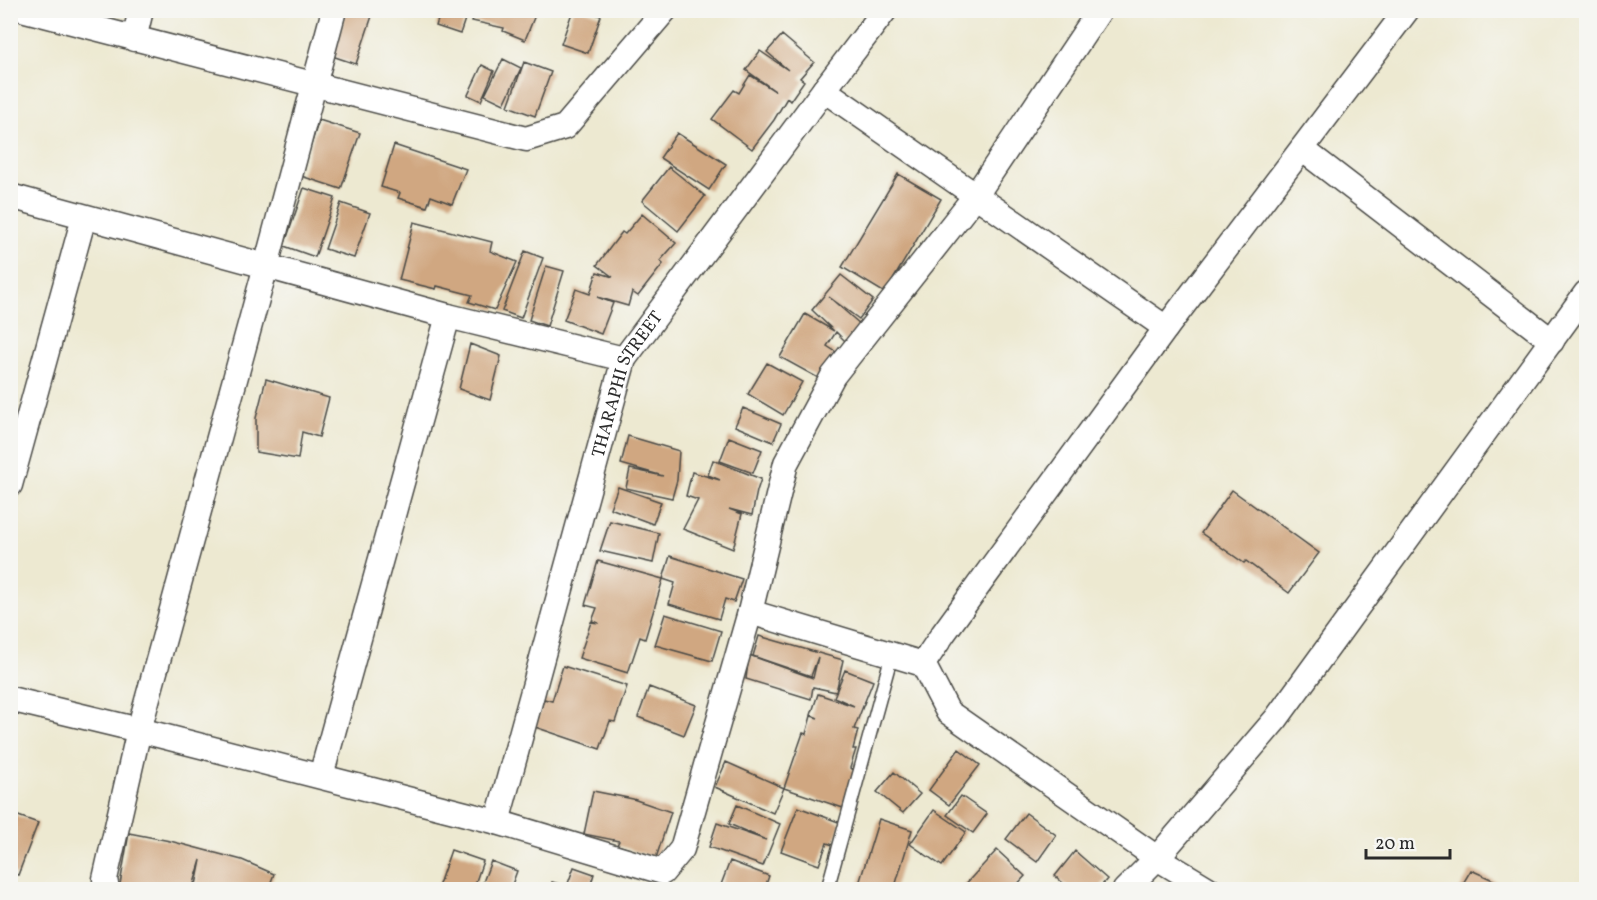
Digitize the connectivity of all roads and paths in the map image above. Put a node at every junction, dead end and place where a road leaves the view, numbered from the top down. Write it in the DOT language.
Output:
graph roads {
  1 [pos="25,10"];
  2 [pos="141,10"];
  3 [pos="334,10"];
  4 [pos="665,10"];
  5 [pos="885,10"];
  6 [pos="1100,10"];
  7 [pos="1407,10"];
  8 [pos="134,39"];
  9 [pos="314,84"];
  10 [pos="824,90"];
  11 [pos="1302,149"];
  12 [pos="975,195"];
  13 [pos="10,196"];
  14 [pos="84,216"];
  15 [pos="266,266"];
  16 [pos="1587,293"];
  17 [pos="448,316"];
  18 [pos="1166,328"];
  19 [pos="1552,341"];
  20 [pos="624,359"];
  21 [pos="10,485"];
  22 [pos="750,612"];
  23 [pos="892,654"];
  24 [pos="923,664"];
  25 [pos="10,699"];
  26 [pos="139,730"];
  27 [pos="321,776"];
  28 [pos="497,822"];
  29 [pos="1156,858"];
  30 [pos="829,882"];
  31 [pos="107,890"];
  32 [pos="1125,890"];
  33 [pos="1210,890"];
  1 -- 8 [label="street"];
  2 -- 8 [label="street"];
  3 -- 9 [label="street"];
  4 -- 9 [label="street"];
  5 -- 10 [label="street, THARAPHI STREET"];
  6 -- 12 [label="street"];
  7 -- 11 [label="street"];
  8 -- 9 [label="street"];
  9 -- 15 [label="street"];
  10 -- 12 [label="street"];
  10 -- 20 [label="street, THARAPHI STREET"];
  11 -- 18 [label="street"];
  11 -- 19 [label="street"];
  12 -- 18 [label="street"];
  12 -- 22 [label="street"];
  13 -- 14 [label="street"];
  14 -- 15 [label="street"];
  14 -- 21 [label="street"];
  15 -- 17 [label="street"];
  15 -- 26 [label="street"];
  16 -- 19 [label="street"];
  17 -- 20 [label="street"];
  17 -- 27 [label="street"];
  18 -- 24 [label="street"];
  19 -- 29 [label="street"];
  20 -- 28 [label="street, THARAPHI STREET"];
  22 -- 23 [label="street"];
  22 -- 28 [label="street"];
  23 -- 24 [label="street"];
  23 -- 30 [label="lane"];
  24 -- 29 [label="street"];
  25 -- 26 [label="street"];
  26 -- 27 [label="street"];
  26 -- 31 [label="street"];
  27 -- 28 [label="street"];
  29 -- 32 [label="street"];
  29 -- 33 [label="street"];
}
